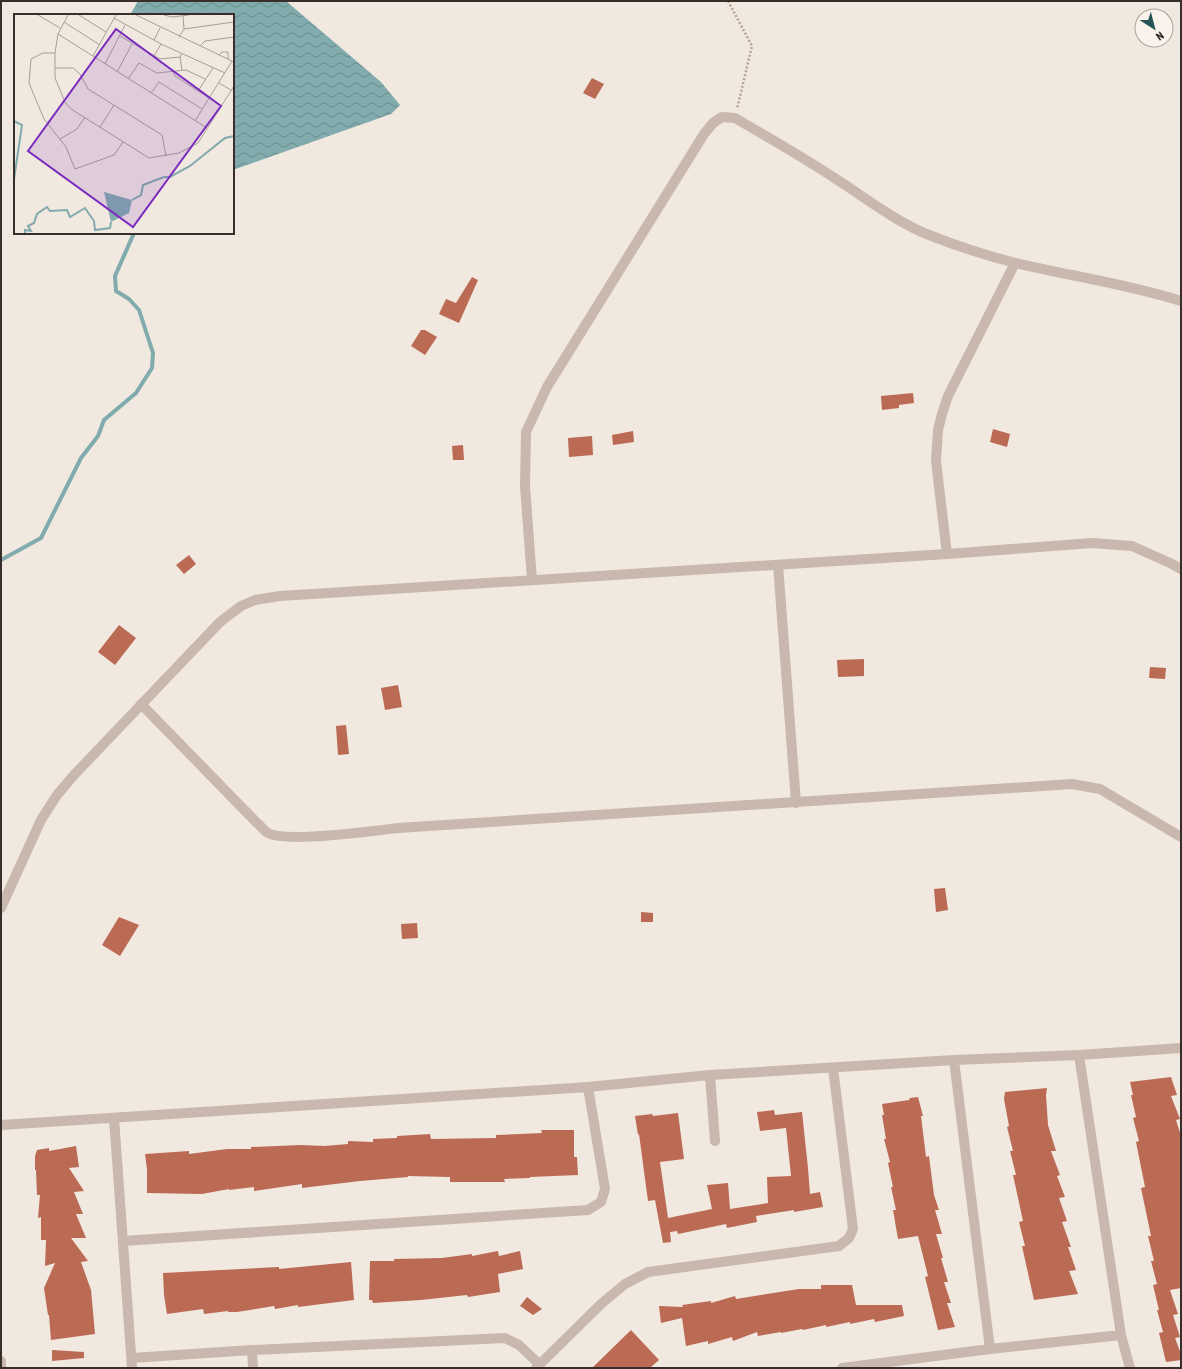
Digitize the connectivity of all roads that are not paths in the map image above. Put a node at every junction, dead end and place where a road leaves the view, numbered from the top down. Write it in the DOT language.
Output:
graph roads {
  1 [pos="1015,263"];
  2 [pos="1181,302"];
  3 [pos="948,554"];
  4 [pos="778,565"];
  5 [pos="1181,569"];
  6 [pos="532,580"];
  7 [pos="141,704"];
  8 [pos="796,803"];
  9 [pos="1181,837"];
  10 [pos="1,908"];
  11 [pos="1181,1048"];
  12 [pos="1079,1055"];
  13 [pos="954,1060"];
  14 [pos="833,1068"];
  15 [pos="710,1075"];
  16 [pos="588,1087"];
  17 [pos="114,1118"];
  18 [pos="1,1125"];
  19 [pos="715,1141"];
  20 [pos="123,1241"];
  21 [pos="1121,1335"];
  22 [pos="990,1349"];
  23 [pos="252,1350"];
  24 [pos="1,1361"];
  25 [pos="132,1363"];
  26 [pos="538,1366"];
  27 [pos="1,1368"];
  28 [pos="253,1368"];
  29 [pos="842,1368"];
  30 [pos="1130,1368"];
  1 -- 2 [label="street"];
  1 -- 3 [label="street"];
  1 -- 6 [label="street"];
  3 -- 4 [label="street"];
  3 -- 5 [label="street"];
  4 -- 6 [label="street"];
  4 -- 8 [label="street"];
  6 -- 7 [label="street"];
  7 -- 8 [label="street"];
  7 -- 10 [label="street"];
  8 -- 9 [label="street"];
  11 -- 12 [label="street"];
  12 -- 13 [label="street"];
  12 -- 21 [label="street"];
  13 -- 14 [label="street"];
  13 -- 22 [label="street"];
  14 -- 15 [label="street"];
  14 -- 26 [label="street"];
  15 -- 16 [label="street"];
  15 -- 19 [label="street"];
  16 -- 17 [label="street"];
  16 -- 20 [label="street"];
  17 -- 18 [label="street"];
  17 -- 20 [label="street"];
  20 -- 25 [label="street"];
  21 -- 22 [label="street"];
  21 -- 30 [label="street"];
  22 -- 29 [label="street"];
  23 -- 25 [label="street"];
  23 -- 26 [label="street"];
  23 -- 28 [label="street"];
  24 -- 27 [label="street"];
}
